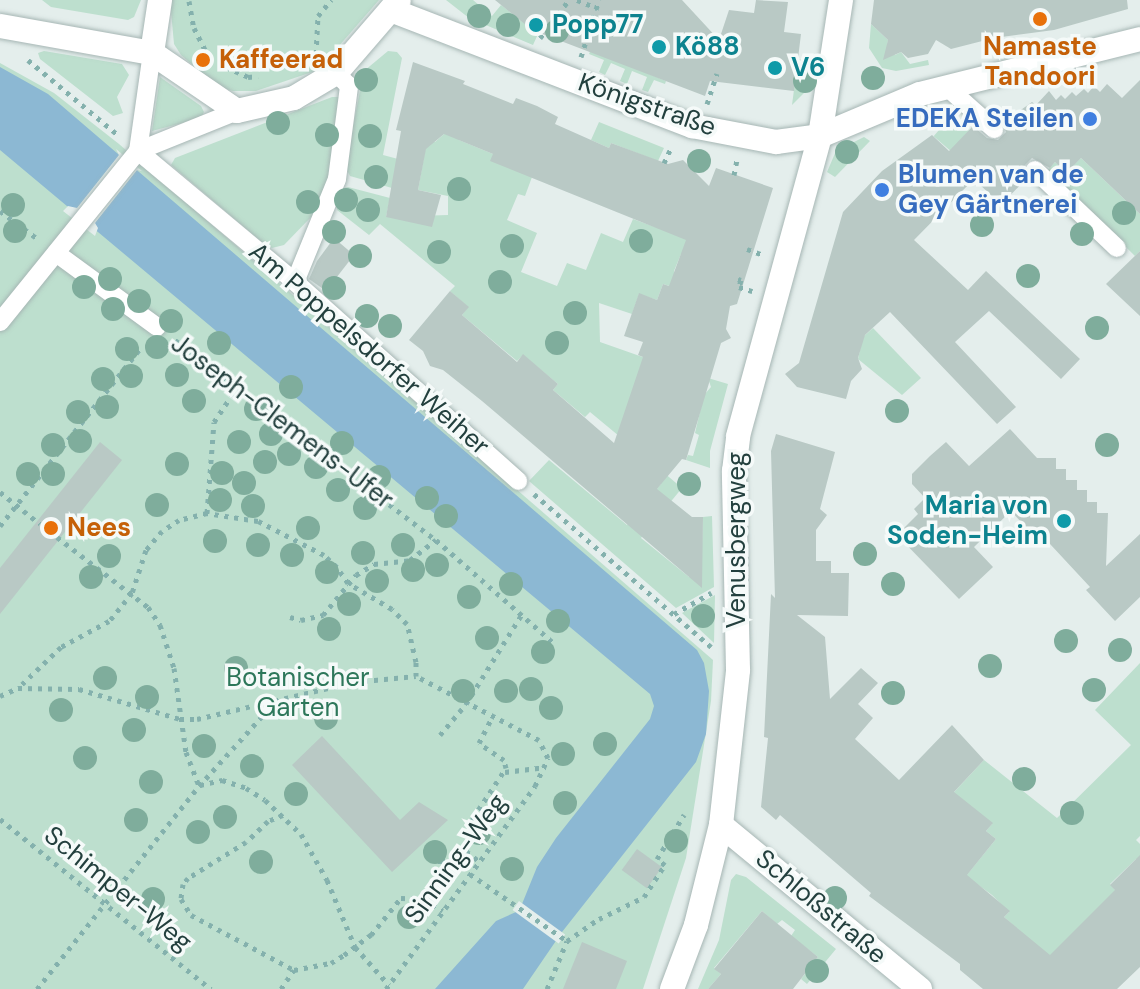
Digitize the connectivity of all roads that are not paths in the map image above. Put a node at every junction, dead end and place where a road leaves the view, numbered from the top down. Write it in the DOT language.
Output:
graph roads {
  1 [pos="160,0"];
  2 [pos="841,0"];
  3 [pos="395,5"];
  4 [pos="4,27"];
  5 [pos="1140,39"];
  6 [pos="152,53"];
  7 [pos="326,66"];
  8 [pos="948,88"];
  9 [pos="237,111"];
  10 [pos="994,129"];
  11 [pos="820,136"];
  12 [pos="134,155"];
  13 [pos="1035,170"];
  14 [pos="1117,248"];
  15 [pos="56,253"];
  16 [pos="295,282"];
  17 [pos="0,322"];
  18 [pos="157,327"];
  19 [pos="518,481"];
  20 [pos="721,825"];
  21 [pos="672,989"];
  22 [pos="920,989"];
  1 -- 6 [label="street"];
  2 -- 11 [label="street, Venusbergweg"];
  3 -- 7 [label="street"];
  3 -- 11 [label="street, Königstraße"];
  4 -- 6 [label="street"];
  5 -- 8 [label="street, Königstraße"];
  6 -- 9 [label="street"];
  6 -- 12 [label="lane"];
  7 -- 9 [label="street"];
  7 -- 16 [label="lane"];
  8 -- 10 [label="lane"];
  8 -- 11 [label="street, Königstraße"];
  9 -- 12 [label="lane"];
  11 -- 20 [label="street, Venusbergweg"];
  12 -- 15 [label="lane"];
  12 -- 16 [label="lane, Am Poppelsdorfer Weiher"];
  13 -- 14 [label="lane"];
  15 -- 17 [label="lane"];
  15 -- 18 [label="lane, Joseph-Clemens-Ufer"];
  16 -- 19 [label="lane, Am Poppelsdorfer Weiher"];
  20 -- 21 [label="street, Venusbergweg"];
  20 -- 22 [label="street, Schloßstraße"];
}
